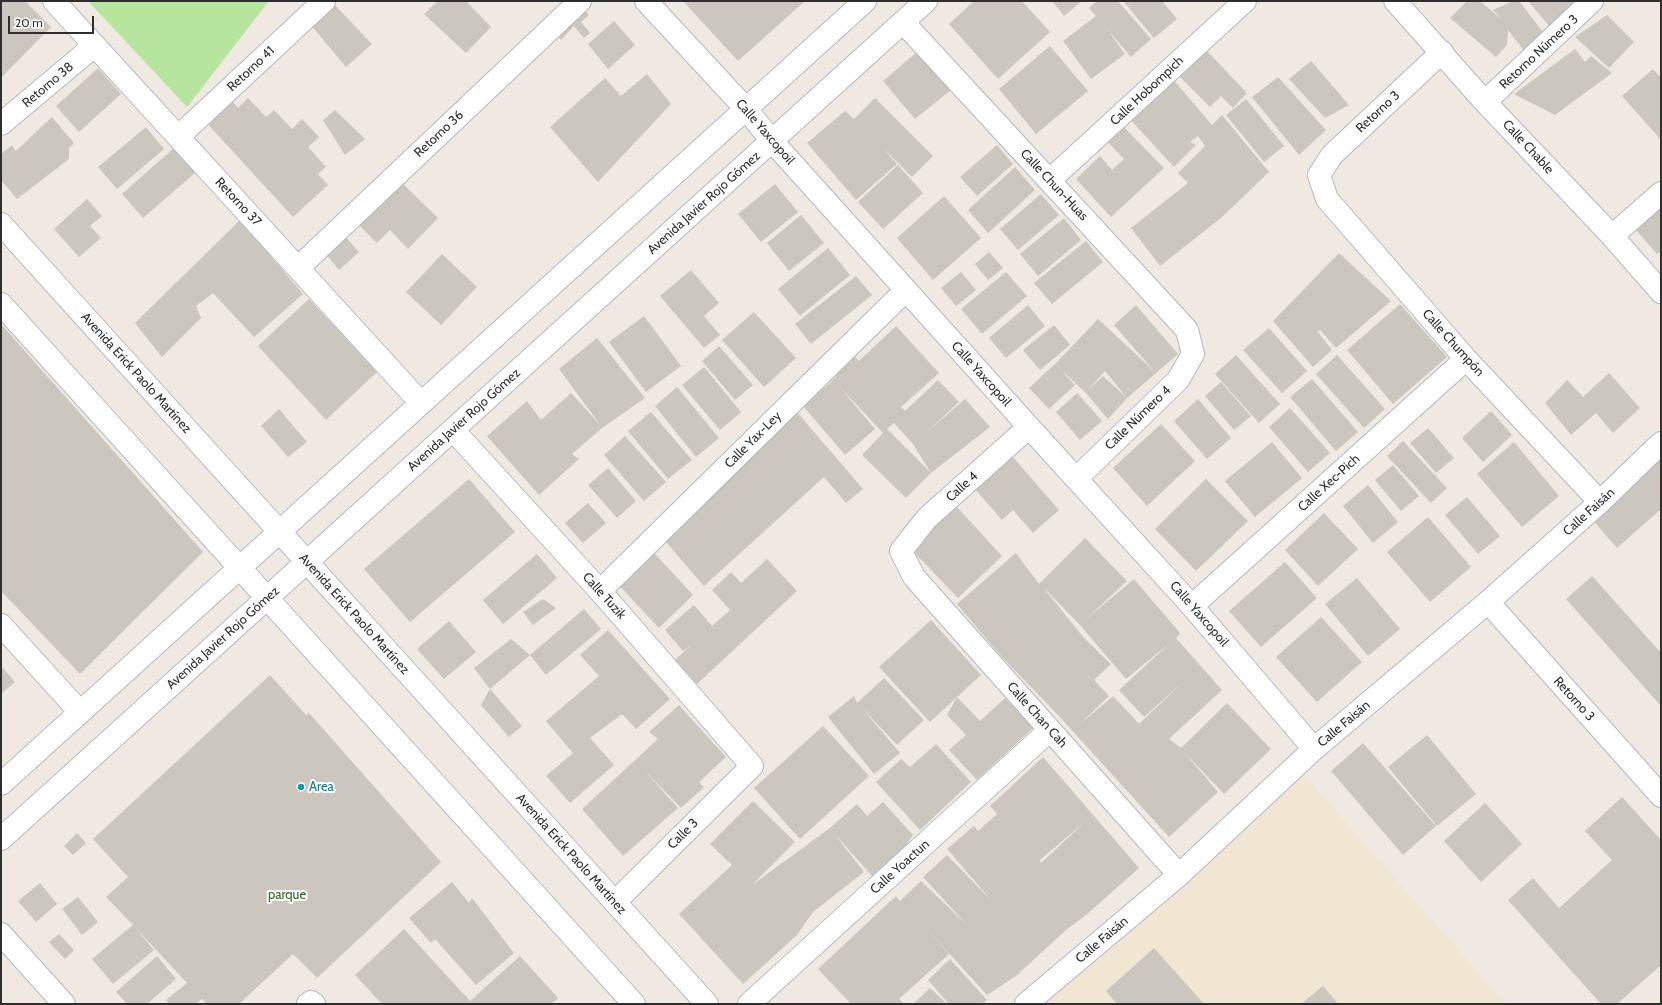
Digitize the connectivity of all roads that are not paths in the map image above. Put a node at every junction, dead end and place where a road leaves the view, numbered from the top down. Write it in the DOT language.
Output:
graph roads {
  1 [pos="54,1"];
  2 [pos="324,1"];
  3 [pos="580,1"];
  4 [pos="646,1"];
  5 [pos="865,1"];
  6 [pos="926,1"];
  7 [pos="1245,1"];
  8 [pos="1395,1"];
  9 [pos="1592,1"];
  10 [pos="903,22"];
  11 [pos="94,46"];
  12 [pos="1442,52"];
  13 [pos="1485,102"];
  14 [pos="746,109"];
  15 [pos="1,124"];
  16 [pos="178,138"];
  17 [pos="772,141"];
  18 [pos="1319,175"];
  19 [pos="1050,180"];
  20 [pos="1661,193"];
  21 [pos="1,224"];
  22 [pos="1612,236"];
  23 [pos="298,268"];
  24 [pos="906,290"];
  25 [pos="1661,292"];
  26 [pos="1,304"];
  27 [pos="1193,354"];
  28 [pos="1466,359"];
  29 [pos="421,403"];
  30 [pos="1029,427"];
  31 [pos="453,430"];
  32 [pos="1661,443"];
  33 [pos="1077,478"];
  34 [pos="1600,502"];
  35 [pos="279,532"];
  36 [pos="901,551"];
  37 [pos="307,562"];
  38 [pos="240,568"];
  39 [pos="600,591"];
  40 [pos="267,598"];
  41 [pos="1488,602"];
  42 [pos="1192,606"];
  43 [pos="1,625"];
  44 [pos="80,712"];
  45 [pos="1050,730"];
  46 [pos="1314,749"];
  47 [pos="752,766"];
  48 [pos="1,784"];
  49 [pos="1661,796"];
  50 [pos="1,839"];
  51 [pos="1179,875"];
  52 [pos="615,902"];
  53 [pos="1,934"];
  54 [pos="64,1004"];
  55 [pos="308,1004"];
  56 [pos="314,1004"];
  57 [pos="634,1004"];
  58 [pos="706,1004"];
  59 [pos="749,1004"];
  60 [pos="1026,1004"];
  1 -- 11 [label="street, Retorno 37"];
  2 -- 16 [label="street, Retorno 41"];
  3 -- 23 [label="street, Retorno 36"];
  4 -- 14 [label="street, Calle Yaxcopoil"];
  5 -- 14 [label="street"];
  6 -- 10 [label="street, Avenida Javier Rojo Gómez"];
  7 -- 19 [label="street, Calle Hobompich"];
  8 -- 12 [label="street, Calle Chable"];
  9 -- 13 [label="street, Retorno Número 3"];
  10 -- 17 [label="street, Avenida Javier Rojo Gómez"];
  10 -- 19 [label="street, Calle Chun-Huas"];
  11 -- 15 [label="street, Retorno 38"];
  11 -- 16 [label="street, Retorno 37"];
  12 -- 13 [label="street, Calle Chable"];
  12 -- 18 [label="street, Retorno 3"];
  13 -- 22 [label="street, Calle Chable"];
  14 -- 17 [label="street, Calle Yaxcopoil"];
  14 -- 29 [label="street"];
  16 -- 23 [label="street, Retorno 37"];
  17 -- 24 [label="street, Calle Yaxcopoil"];
  17 -- 31 [label="street, Avenida Javier Rojo Gómez"];
  18 -- 28 [label="street, Calle Chumpón"];
  19 -- 27 [label="street, Calle Chun-Huas"];
  20 -- 22 [label="street"];
  21 -- 35 [label="street, Avenida Erick Paolo Martínez"];
  22 -- 25 [label="street, Calle Chable"];
  23 -- 29 [label="street, Retorno 37"];
  24 -- 30 [label="street, Calle Yaxcopoil"];
  24 -- 39 [label="street, Calle Yax-Ley"];
  26 -- 38 [label="street"];
  27 -- 33 [label="street, Calle Número 4"];
  28 -- 34 [label="street, Calle Chumpón"];
  28 -- 42 [label="street, Calle Xec-Pich"];
  29 -- 35 [label="street"];
  30 -- 33 [label="street, Calle Yaxcopoil"];
  30 -- 36 [label="street, Calle 4"];
  31 -- 37 [label="street, Avenida Javier Rojo Gómez"];
  31 -- 39 [label="street, Calle Tuzik"];
  32 -- 34 [label="street, Calle Faisán"];
  33 -- 42 [label="street, Calle Yaxcopoil"];
  34 -- 41 [label="street, Calle Faisán"];
  35 -- 37 [label="street, Avenida Erick Paolo Martínez"];
  35 -- 38 [label="street"];
  36 -- 45 [label="street, Calle Chan Cah"];
  37 -- 40 [label="street, Avenida Javier Rojo Gómez"];
  37 -- 52 [label="street, Avenida Erick Paolo Martínez"];
  38 -- 40 [label="street"];
  38 -- 44 [label="street"];
  39 -- 47 [label="street, Calle Tuzik"];
  40 -- 50 [label="street, Avenida Javier Rojo Gómez"];
  40 -- 57 [label="street"];
  41 -- 46 [label="street, Calle Faisán"];
  41 -- 49 [label="street, Retorno 3"];
  42 -- 46 [label="street, Calle Yaxcopoil"];
  43 -- 44 [label="street"];
  44 -- 48 [label="street"];
  45 -- 51 [label="street, Calle Chan Cah"];
  45 -- 59 [label="street, Calle Yoactun"];
  46 -- 51 [label="street, Calle Faisán"];
  47 -- 52 [label="street, Calle 3"];
  51 -- 60 [label="street, Calle Faisán"];
  52 -- 58 [label="street, Avenida Erick Paolo Martínez"];
  53 -- 54 [label="street"];
  55 -- 56 [label="street"];
}
